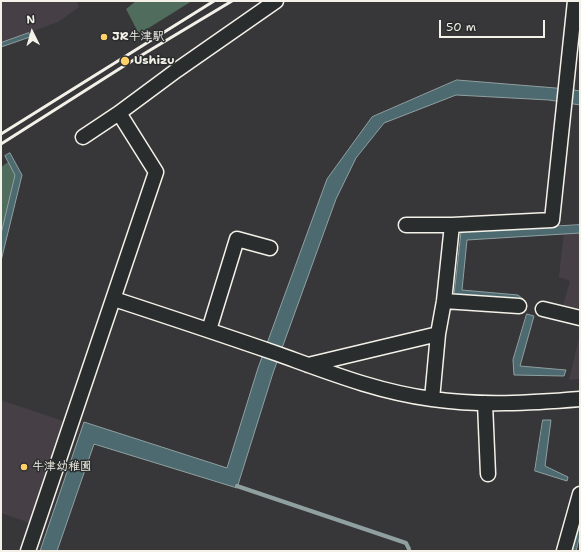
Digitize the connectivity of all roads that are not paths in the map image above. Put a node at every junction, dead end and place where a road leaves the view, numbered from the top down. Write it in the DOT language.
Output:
graph roads {
  1 [pos="276,1"];
  2 [pos="575,1"];
  3 [pos="119,113"];
  4 [pos="83,137"];
  5 [pos="406,225"];
  6 [pos="452,225"];
  7 [pos="270,248"];
  8 [pos="114,299"];
  9 [pos="444,301"];
  10 [pos="519,306"];
  11 [pos="543,310"];
  12 [pos="580,318"];
  13 [pos="209,330"];
  14 [pos="438,334"];
  15 [pos="308,365"];
  16 [pos="432,399"];
  17 [pos="580,399"];
  18 [pos="485,403"];
  19 [pos="488,474"];
  20 [pos="580,494"];
  21 [pos="28,551"];
  22 [pos="564,551"];
  1 -- 3 [label="street"];
  2 -- 6 [label="street"];
  3 -- 4 [label="street"];
  3 -- 8 [label="street"];
  5 -- 6 [label="street"];
  6 -- 9 [label="street"];
  7 -- 13 [label="street"];
  8 -- 13 [label="street"];
  8 -- 21 [label="street"];
  9 -- 10 [label="street"];
  9 -- 14 [label="street"];
  11 -- 12 [label="street"];
  13 -- 15 [label="street"];
  14 -- 15 [label="street"];
  14 -- 16 [label="street"];
  15 -- 16 [label="street"];
  16 -- 18 [label="street"];
  17 -- 18 [label="street"];
  18 -- 19 [label="street"];
  20 -- 22 [label="street"];
}
